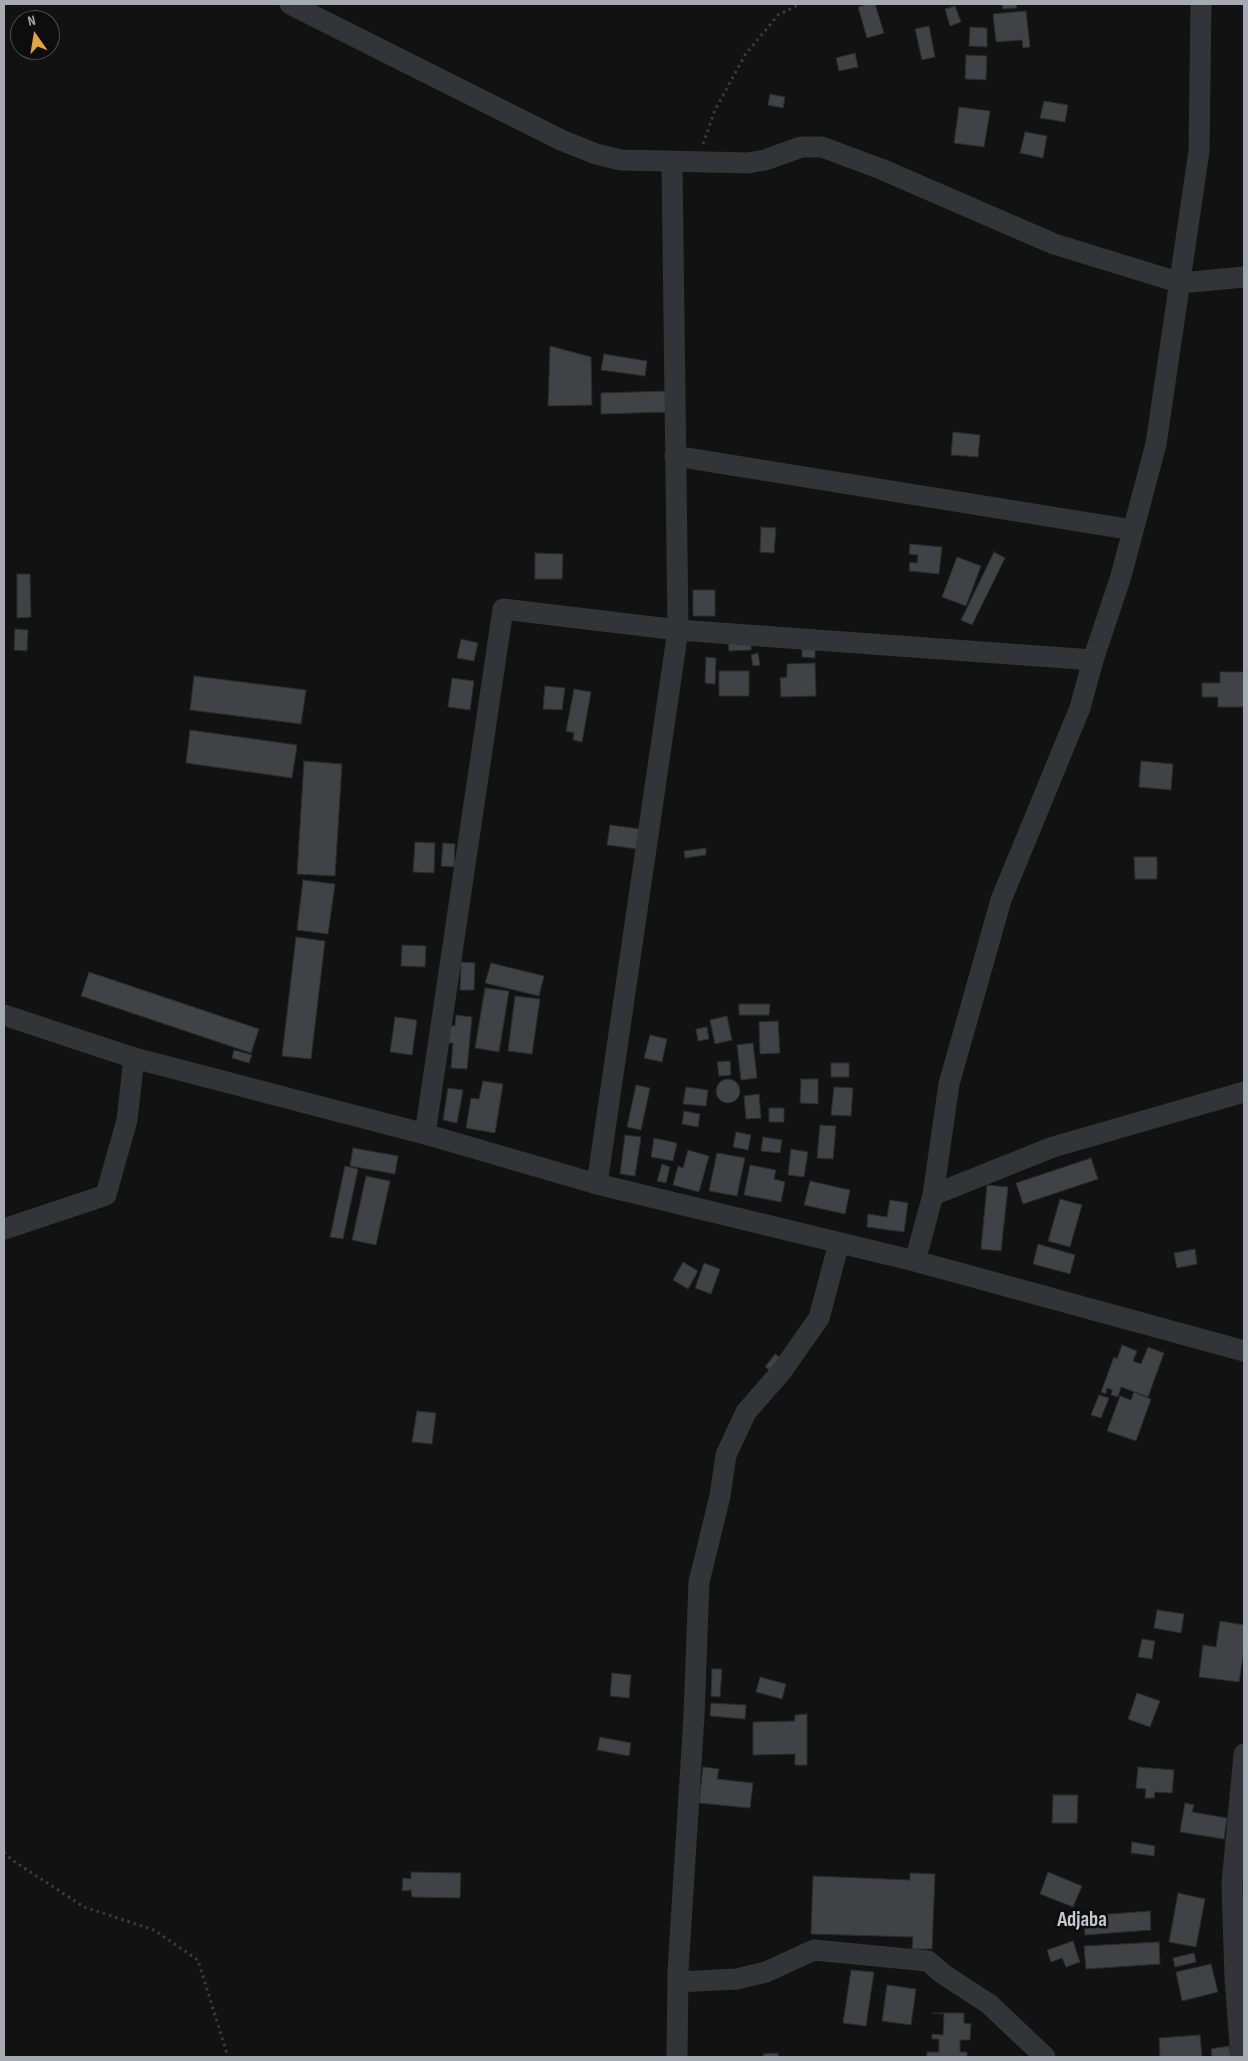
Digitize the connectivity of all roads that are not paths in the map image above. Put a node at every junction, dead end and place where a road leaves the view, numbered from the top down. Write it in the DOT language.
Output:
graph roads {
  1 [pos="290,4"];
  2 [pos="1201,4"];
  3 [pos="672,161"];
  4 [pos="1244,277"];
  5 [pos="1180,284"];
  6 [pos="676,456"];
  7 [pos="1133,530"];
  8 [pos="678,630"];
  9 [pos="1093,660"];
  10 [pos="4,1015"];
  11 [pos="134,1058"];
  12 [pos="1244,1092"];
  13 [pos="425,1134"];
  14 [pos="597,1184"];
  15 [pos="934,1195"];
  16 [pos="4,1229"];
  17 [pos="839,1243"];
  18 [pos="915,1261"];
  19 [pos="1244,1351"];
  20 [pos="1244,1754"];
  21 [pos="678,1982"];
  22 [pos="677,2057"];
  23 [pos="1045,2057"];
  24 [pos="1242,2057"];
  1 -- 3 [label="street"];
  2 -- 5 [label="street"];
  3 -- 5 [label="street"];
  3 -- 6 [label="street"];
  4 -- 5 [label="street"];
  5 -- 7 [label="street"];
  6 -- 7 [label="street"];
  6 -- 8 [label="street"];
  7 -- 9 [label="street"];
  8 -- 9 [label="street"];
  8 -- 13 [label="street"];
  8 -- 14 [label="street"];
  9 -- 15 [label="street"];
  10 -- 11 [label="street"];
  11 -- 13 [label="street"];
  11 -- 16 [label="street"];
  12 -- 15 [label="street"];
  13 -- 14 [label="street"];
  14 -- 17 [label="street"];
  15 -- 18 [label="street"];
  17 -- 18 [label="street"];
  17 -- 21 [label="street"];
  18 -- 19 [label="street"];
  20 -- 24 [label="street"];
  21 -- 22 [label="street"];
  21 -- 23 [label="street"];
}
